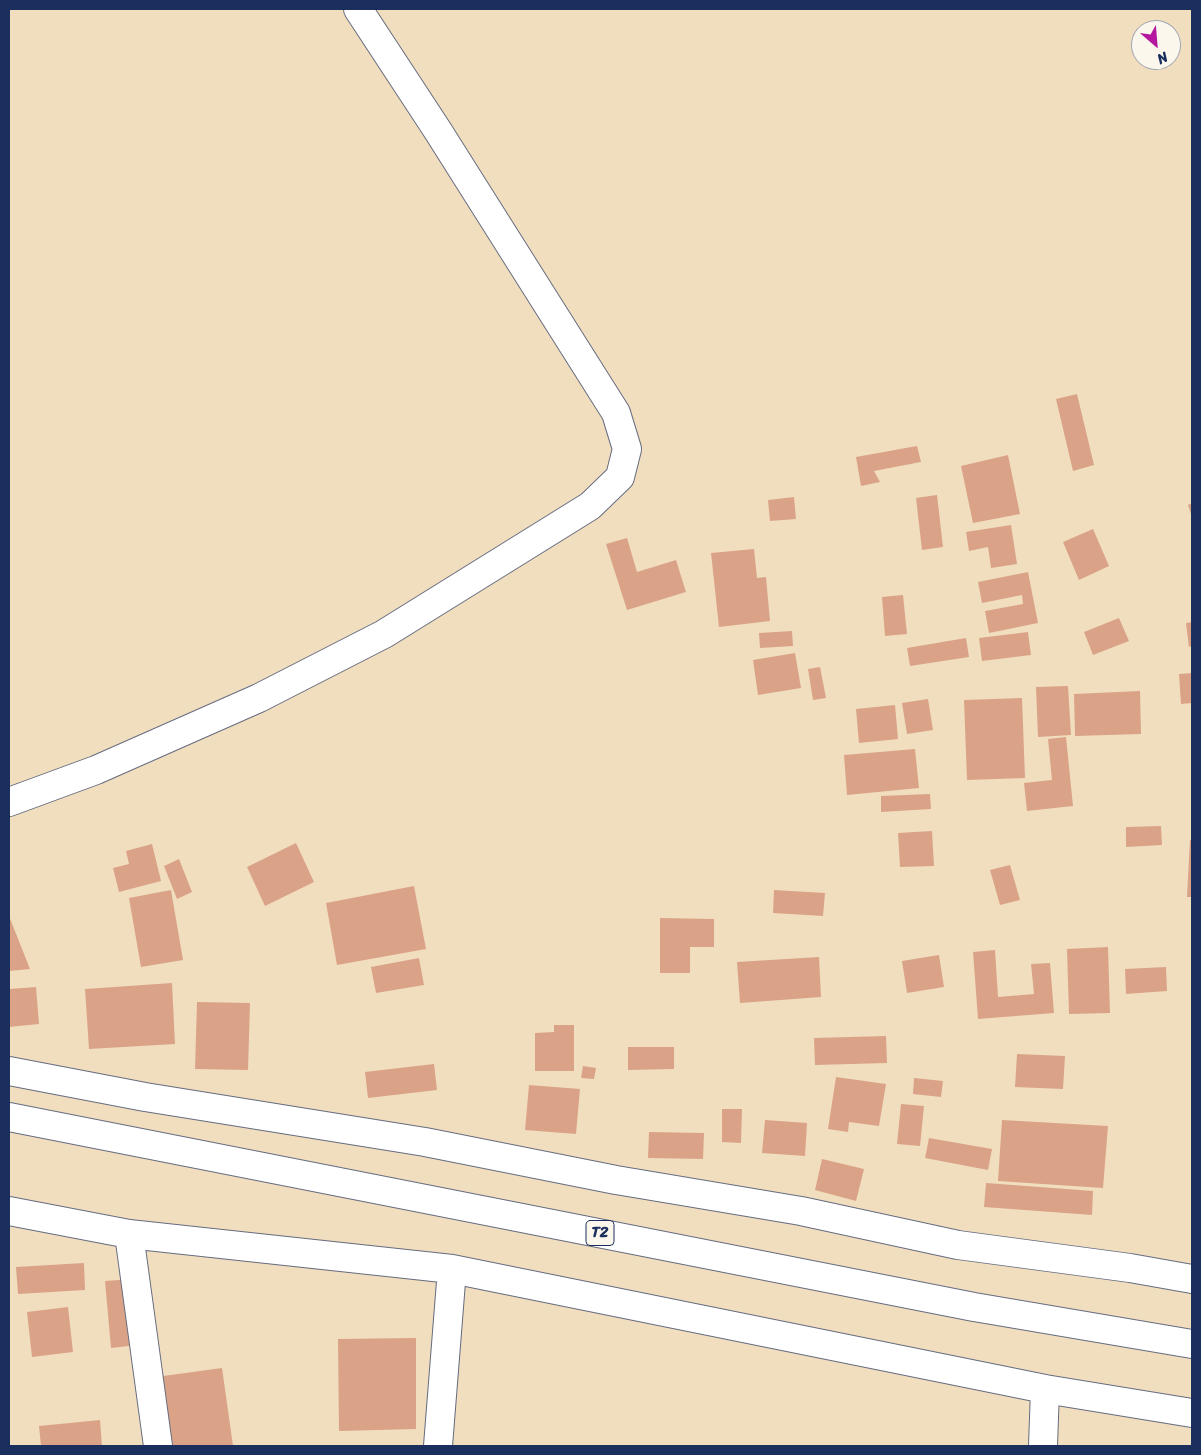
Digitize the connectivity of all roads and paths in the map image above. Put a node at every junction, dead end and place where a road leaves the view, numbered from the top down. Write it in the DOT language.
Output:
graph roads {
  1 [pos="358,9"];
  2 [pos="9,802"];
  3 [pos="9,1071"];
  4 [pos="9,1117"];
  5 [pos="9,1211"];
  6 [pos="129,1234"];
  7 [pos="452,1269"];
  8 [pos="1192,1279"];
  9 [pos="1192,1344"];
  10 [pos="1045,1389"];
  11 [pos="1192,1413"];
  12 [pos="158,1446"];
  13 [pos="438,1446"];
  14 [pos="1043,1446"];
  1 -- 2 [label="main road"];
  3 -- 8 [label="main road"];
  4 -- 9 [label="main road, T2"];
  5 -- 6 [label="main road"];
  6 -- 7 [label="main road"];
  6 -- 12 [label="main road"];
  7 -- 10 [label="main road"];
  7 -- 13 [label="main road"];
  10 -- 11 [label="main road"];
  10 -- 14 [label="main road"];
}
